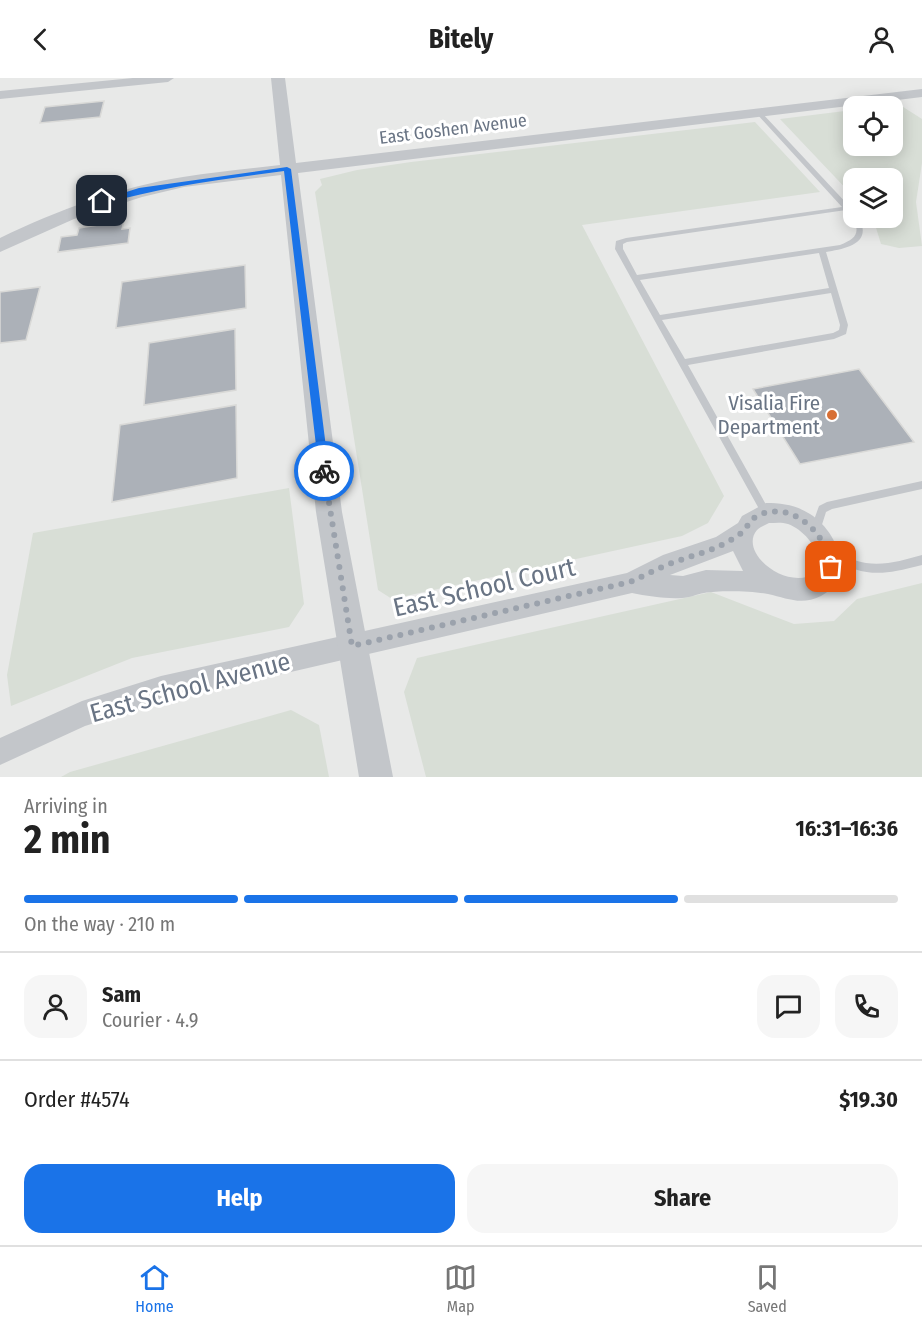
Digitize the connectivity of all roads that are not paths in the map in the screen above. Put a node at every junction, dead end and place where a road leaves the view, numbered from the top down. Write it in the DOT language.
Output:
graph roads {
  1 [pos="168,78"];
  2 [pos="278,78"];
  3 [pos="922,93"];
  4 [pos="0,95"];
  5 [pos="759,113"];
  6 [pos="287,169"];
  7 [pos="843,202"];
  8 [pos="843,214"];
  9 [pos="862,228"];
  10 [pos="0,246"];
  11 [pos="822,250"];
  12 [pos="636,278"];
  13 [pos="834,290"];
  14 [pos="658,318"];
  15 [pos="682,363"];
  16 [pos="922,485"];
  17 [pos="766,513"];
  18 [pos="743,531"];
  19 [pos="815,531"];
  20 [pos="830,555"];
  21 [pos="922,560"];
  22 [pos="630,582"];
  23 [pos="769,583"];
  24 [pos="352,646"];
  25 [pos="0,752"];
  26 [pos="376,777"];
  1 -- 4 [label="street"];
  2 -- 6 [label="street"];
  3 -- 5 [label="street, East Goshen Avenue"];
  5 -- 6 [label="street, East Goshen Avenue"];
  5 -- 7 [label="lane"];
  6 -- 10 [label="street, East Goshen Avenue"];
  6 -- 24 [label="street"];
  8 -- 12 [label="lane"];
  9 -- 11 [label="lane"];
  11 -- 12 [label="lane"];
  11 -- 13 [label="lane"];
  12 -- 14 [label="lane"];
  13 -- 14 [label="lane"];
  13 -- 15 [label="lane"];
  14 -- 15 [label="lane"];
  15 -- 17 [label="lane"];
  16 -- 19 [label="lane"];
  17 -- 18 [label="street, East School Court"];
  17 -- 19 [label="street"];
  18 -- 22 [label="street, East School Court"];
  18 -- 23 [label="street"];
  19 -- 20 [label="street"];
  20 -- 21 [label="lane"];
  20 -- 23 [label="street, East School Court"];
  22 -- 23 [label="street, East School Court"];
  22 -- 24 [label="street, East School Court"];
  24 -- 25 [label="street, East School Avenue"];
  24 -- 26 [label="street"];
}
